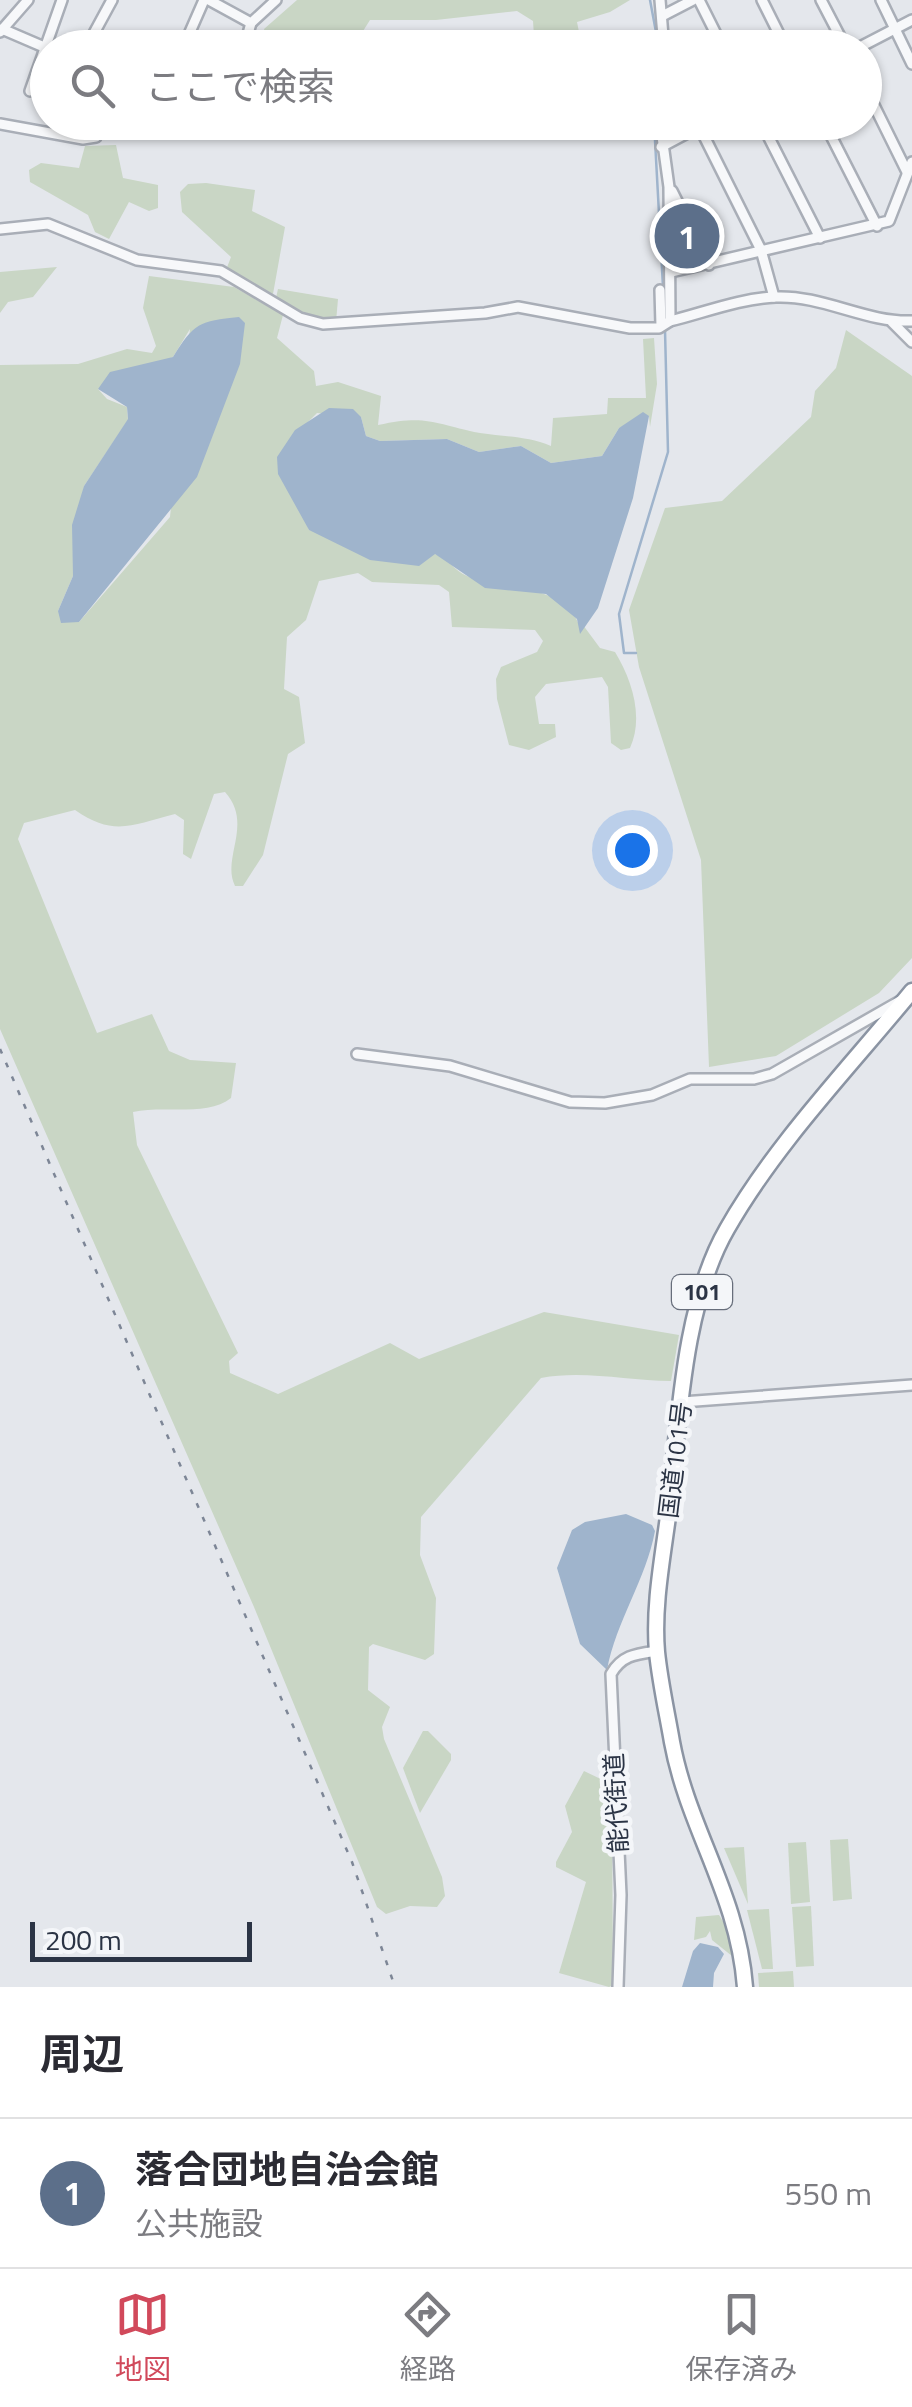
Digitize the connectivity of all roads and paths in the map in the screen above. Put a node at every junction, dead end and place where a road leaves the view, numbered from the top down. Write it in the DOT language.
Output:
graph roads {
  1 [pos="28,0"];
  2 [pos="62,0"];
  3 [pos="112,0"];
  4 [pos="206,0"];
  5 [pos="276,0"];
  6 [pos="660,0"];
  7 [pos="696,0"];
  8 [pos="762,0"];
  9 [pos="822,0"];
  10 [pos="881,0"];
  11 [pos="664,15"];
  12 [pos="912,20"];
  13 [pos="252,24"];
  14 [pos="896,29"];
  15 [pos="1,30"];
  16 [pos="50,30"];
  17 [pos="96,30"];
  18 [pos="192,30"];
  19 [pos="250,30"];
  20 [pos="664,30"];
  21 [pos="714,30"];
  22 [pos="777,30"];
  23 [pos="837,30"];
  24 [pos="882,36"];
  25 [pos="30,41"];
  26 [pos="912,64"];
  27 [pos="882,117"];
  28 [pos="0,124"];
  29 [pos="30,129"];
  30 [pos="661,140"];
  31 [pos="673,140"];
  32 [pos="709,140"];
  33 [pos="771,140"];
  34 [pos="833,140"];
  35 [pos="661,147"];
  36 [pos="910,167"];
  37 [pos="669,186"];
  38 [pos="877,226"];
  39 [pos="0,229"];
  40 [pos="820,238"];
  41 [pos="761,250"];
  42 [pos="709,265"];
  43 [pos="671,272"];
  44 [pos="660,290"];
  45 [pos="774,296"];
  46 [pos="912,321"];
  47 [pos="892,322"];
  48 [pos="666,323"];
  49 [pos="912,342"];
  50 [pos="909,994"];
  51 [pos="357,1054"];
  52 [pos="912,1386"];
  53 [pos="682,1402"];
  54 [pos="657,1651"];
  55 [pos="618,1987"];
  56 [pos="745,1987"];
  1 -- 15 [label="street"];
  2 -- 16 [label="street"];
  3 -- 17 [label="street"];
  4 -- 13 [label="street"];
  4 -- 18 [label="street"];
  5 -- 13 [label="street"];
  6 -- 11 [label="street"];
  7 -- 11 [label="street"];
  7 -- 21 [label="street"];
  8 -- 22 [label="street"];
  9 -- 23 [label="street"];
  10 -- 14 [label="street"];
  11 -- 20 [label="street"];
  12 -- 14 [label="street"];
  13 -- 19 [label="street"];
  14 -- 24 [label="street"];
  14 -- 26 [label="street"];
  15 -- 25 [label="street"];
  27 -- 36 [label="street"];
  28 -- 29 [label="street"];
  30 -- 35 [label="street"];
  31 -- 35 [label="street"];
  32 -- 41 [label="street"];
  33 -- 40 [label="street"];
  34 -- 38 [label="street"];
  35 -- 37 [label="street"];
  36 -- 38 [label="street"];
  37 -- 42 [label="street"];
  37 -- 43 [label="street"];
  38 -- 40 [label="street"];
  39 -- 48 [label="street"];
  40 -- 41 [label="street"];
  41 -- 42 [label="street"];
  41 -- 45 [label="street"];
  42 -- 43 [label="street"];
  43 -- 48 [label="street"];
  44 -- 48 [label="street"];
  45 -- 47 [label="street"];
  45 -- 48 [label="street"];
  46 -- 47 [label="street"];
  47 -- 49 [label="street"];
  50 -- 51 [label="street"];
  50 -- 53 [label="highway, 国道101号 / 101"];
  52 -- 53 [label="street"];
  53 -- 54 [label="highway, 国道101号 / 101"];
  54 -- 55 [label="street, 能代街道"];
  54 -- 56 [label="highway, 国道101号 / 101"];
}
